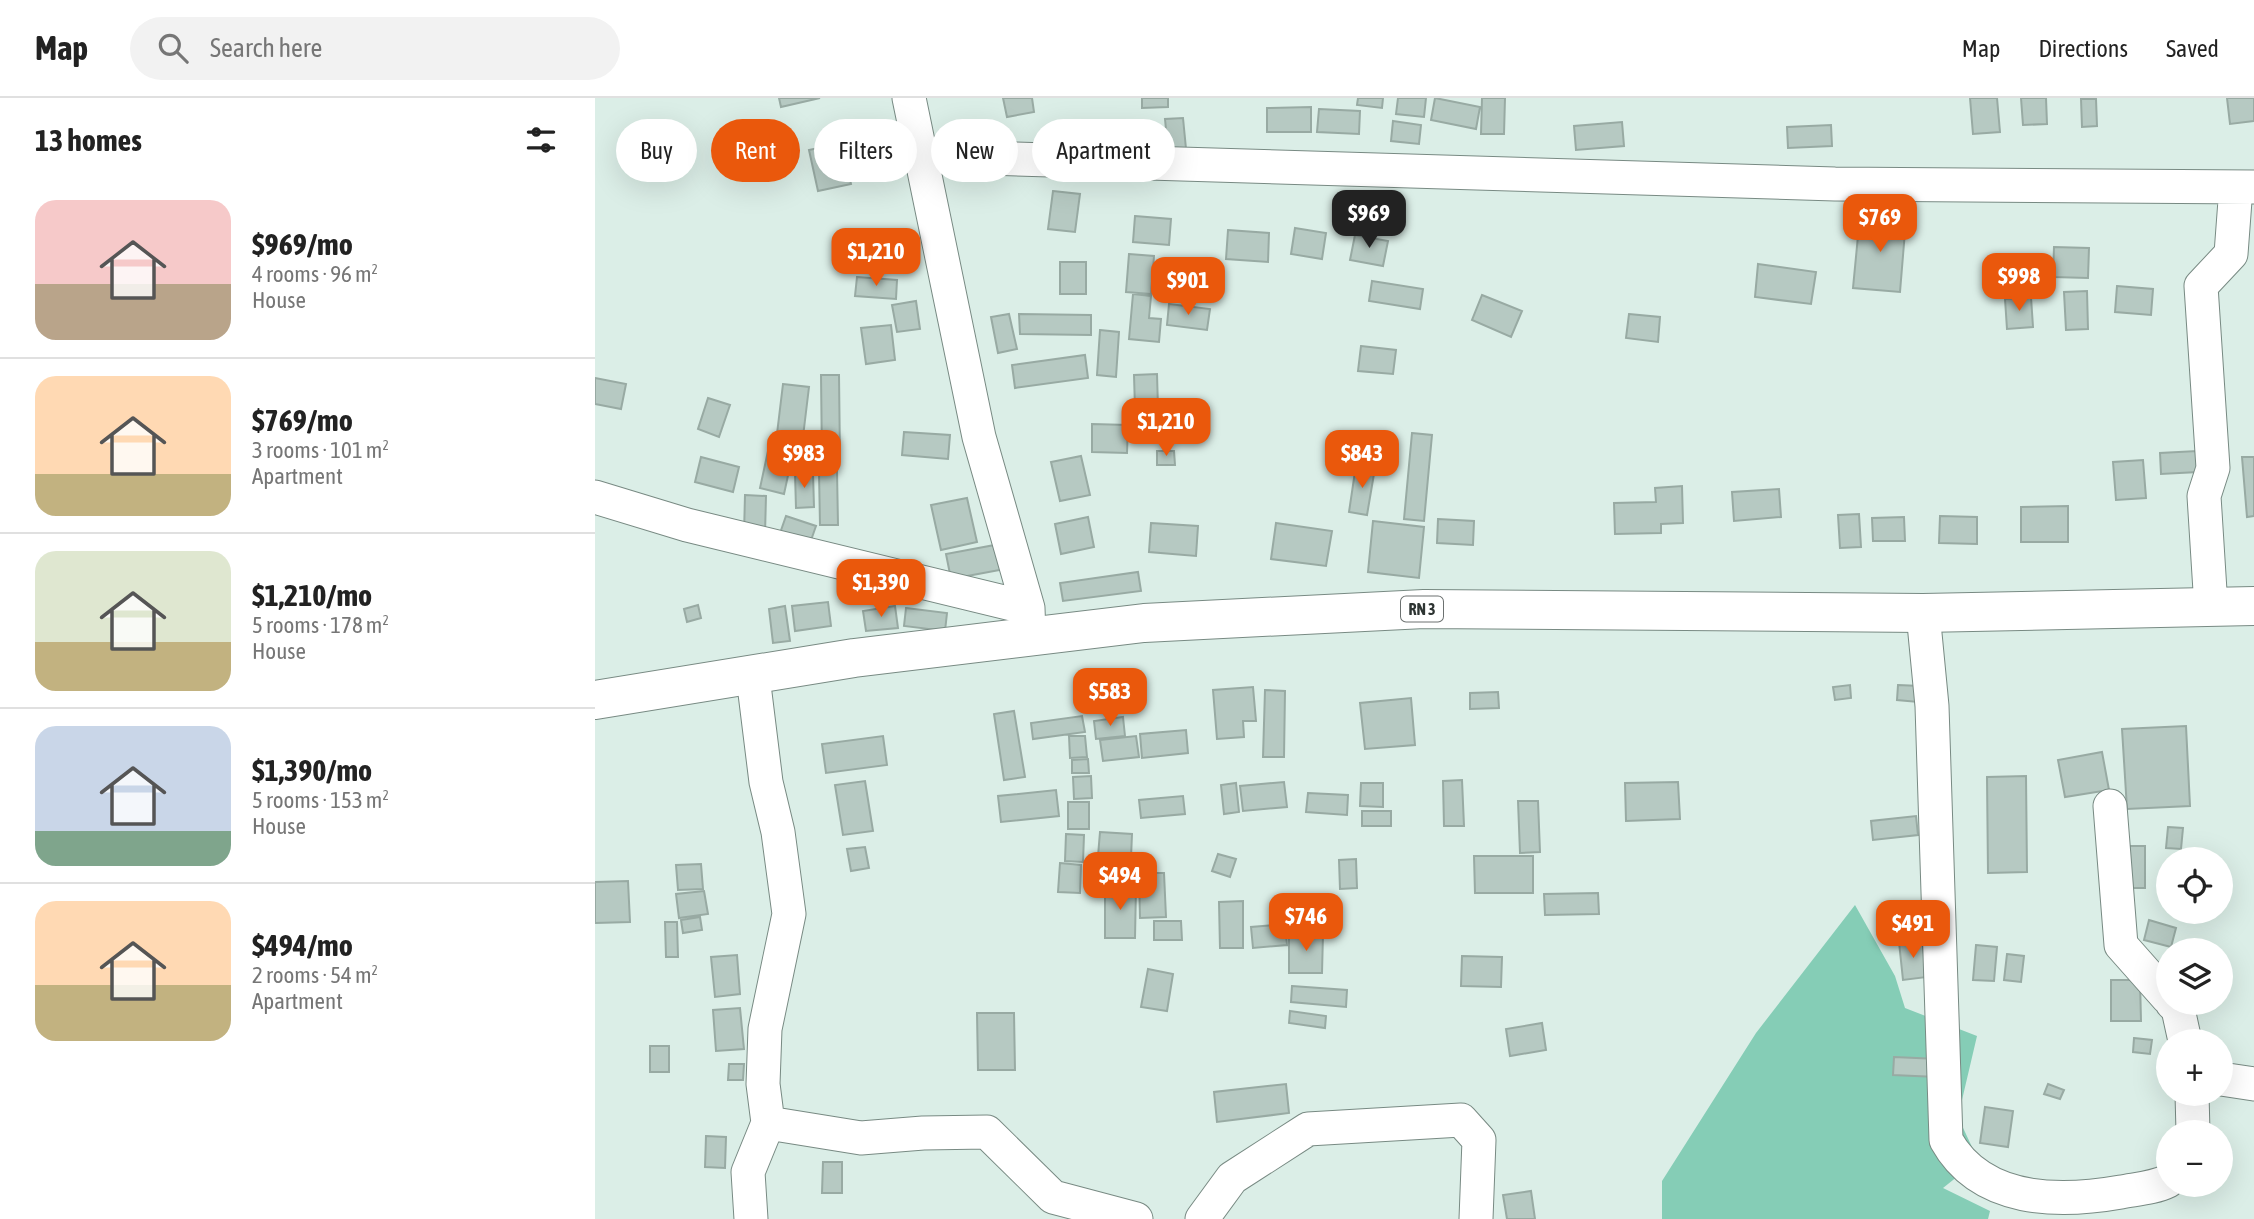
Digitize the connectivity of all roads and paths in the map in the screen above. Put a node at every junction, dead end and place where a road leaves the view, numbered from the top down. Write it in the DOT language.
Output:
graph roads {
  1 [pos="909,98"];
  2 [pos="921,156"];
  3 [pos="2245,187"];
  4 [pos="595,497"];
  5 [pos="2254,606"];
  6 [pos="2211,607"];
  7 [pos="1923,613"];
  8 [pos="1029,622"];
  9 [pos="753,677"];
  10 [pos="595,700"];
  11 [pos="2110,806"];
  12 [pos="2156,985"];
  13 [pos="2233,1081"];
  14 [pos="2254,1084"];
  15 [pos="768,1123"];
  16 [pos="2156,1184"];
  17 [pos="751,1219"];
  18 [pos="1136,1219"];
  19 [pos="1202,1219"];
  20 [pos="1476,1219"];
  1 -- 2 [label="street"];
  2 -- 3 [label="street"];
  2 -- 8 [label="street"];
  3 -- 6 [label="street"];
  4 -- 8 [label="street"];
  5 -- 6 [label="highway, RN 3"];
  6 -- 7 [label="highway, RN 3"];
  7 -- 8 [label="highway, RN 3"];
  7 -- 16 [label="street"];
  8 -- 9 [label="highway, RN 3"];
  9 -- 10 [label="highway, RN 3"];
  9 -- 15 [label="street"];
  11 -- 12 [label="street"];
  13 -- 14 [label="street"];
  15 -- 17 [label="street"];
  15 -- 18 [label="street"];
  19 -- 20 [label="street"];
}
